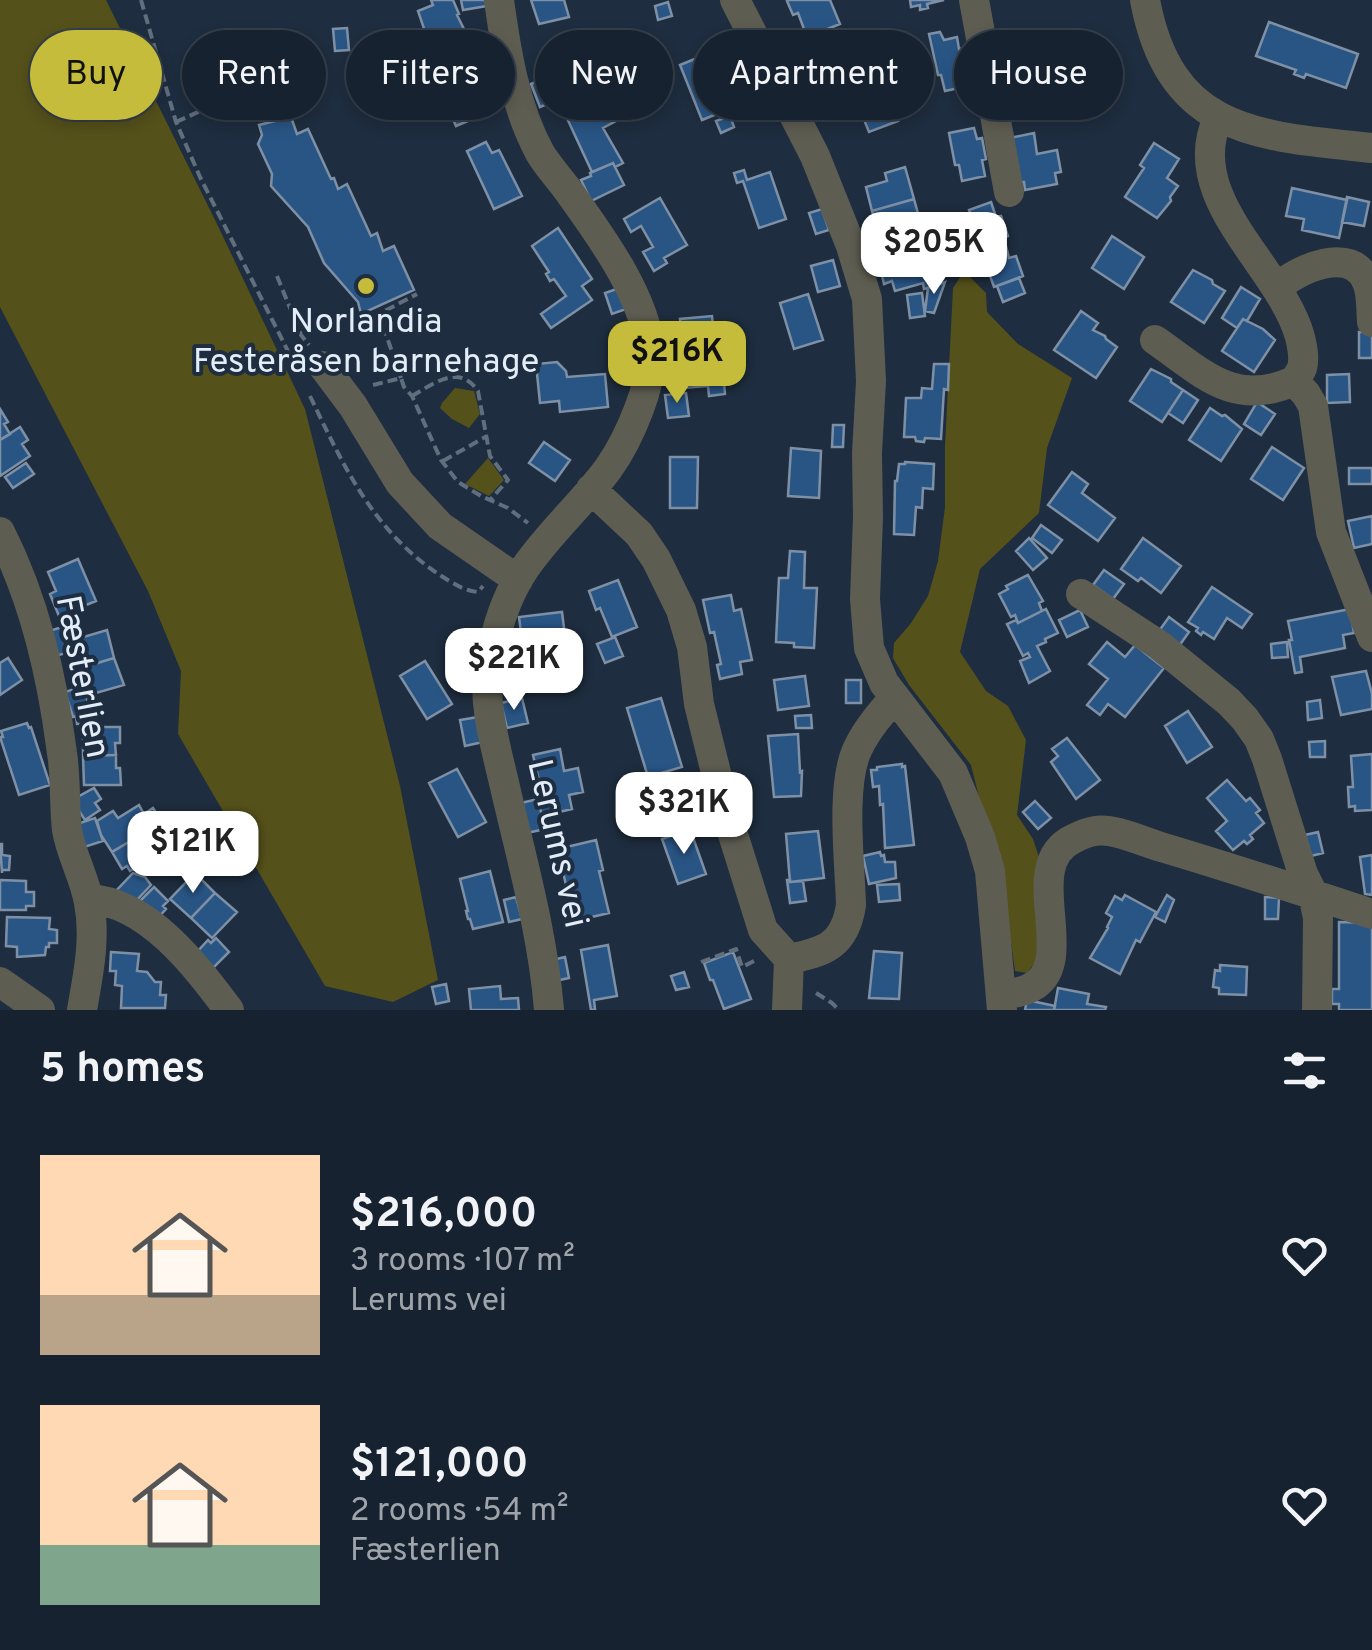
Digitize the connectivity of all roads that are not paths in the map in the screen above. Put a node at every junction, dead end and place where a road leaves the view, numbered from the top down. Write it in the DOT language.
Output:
graph roads {
  1 [pos="498,0"];
  2 [pos="735,0"];
  3 [pos="974,0"];
  4 [pos="1144,0"];
  5 [pos="1218,118"];
  6 [pos="1372,148"];
  7 [pos="1009,192"];
  8 [pos="1277,288"];
  9 [pos="1372,322"];
  10 [pos="1155,340"];
  11 [pos="309,365"];
  12 [pos="1294,382"];
  13 [pos="591,489"];
  14 [pos="0,532"];
  15 [pos="509,573"];
  16 [pos="1081,594"];
  17 [pos="1372,637"];
  18 [pos="895,697"];
  19 [pos="1313,894"];
  20 [pos="89,899"];
  21 [pos="1372,914"];
  22 [pos="789,960"];
  23 [pos="0,982"];
  24 [pos="1001,1002"];
  25 [pos="40,1010"];
  26 [pos="82,1010"];
  27 [pos="229,1010"];
  28 [pos="549,1010"];
  29 [pos="787,1010"];
  30 [pos="1317,1010"];
  1 -- 13 [label="street, Lerums vei"];
  2 -- 18 [label="street"];
  3 -- 7 [label="street"];
  4 -- 5 [label="street"];
  5 -- 6 [label="street"];
  5 -- 8 [label="street"];
  8 -- 9 [label="street"];
  8 -- 12 [label="street"];
  10 -- 12 [label="street"];
  11 -- 15 [label="street"];
  12 -- 17 [label="street"];
  13 -- 15 [label="street, Lerums vei"];
  13 -- 22 [label="street"];
  14 -- 20 [label="street, Fæsterlien"];
  15 -- 28 [label="street, Lerums vei"];
  16 -- 19 [label="street"];
  18 -- 22 [label="street"];
  18 -- 24 [label="street"];
  19 -- 21 [label="street"];
  19 -- 24 [label="street"];
  19 -- 30 [label="street"];
  20 -- 26 [label="street, Fæsterlien"];
  20 -- 27 [label="street"];
  22 -- 29 [label="street"];
  23 -- 25 [label="street"];
}
